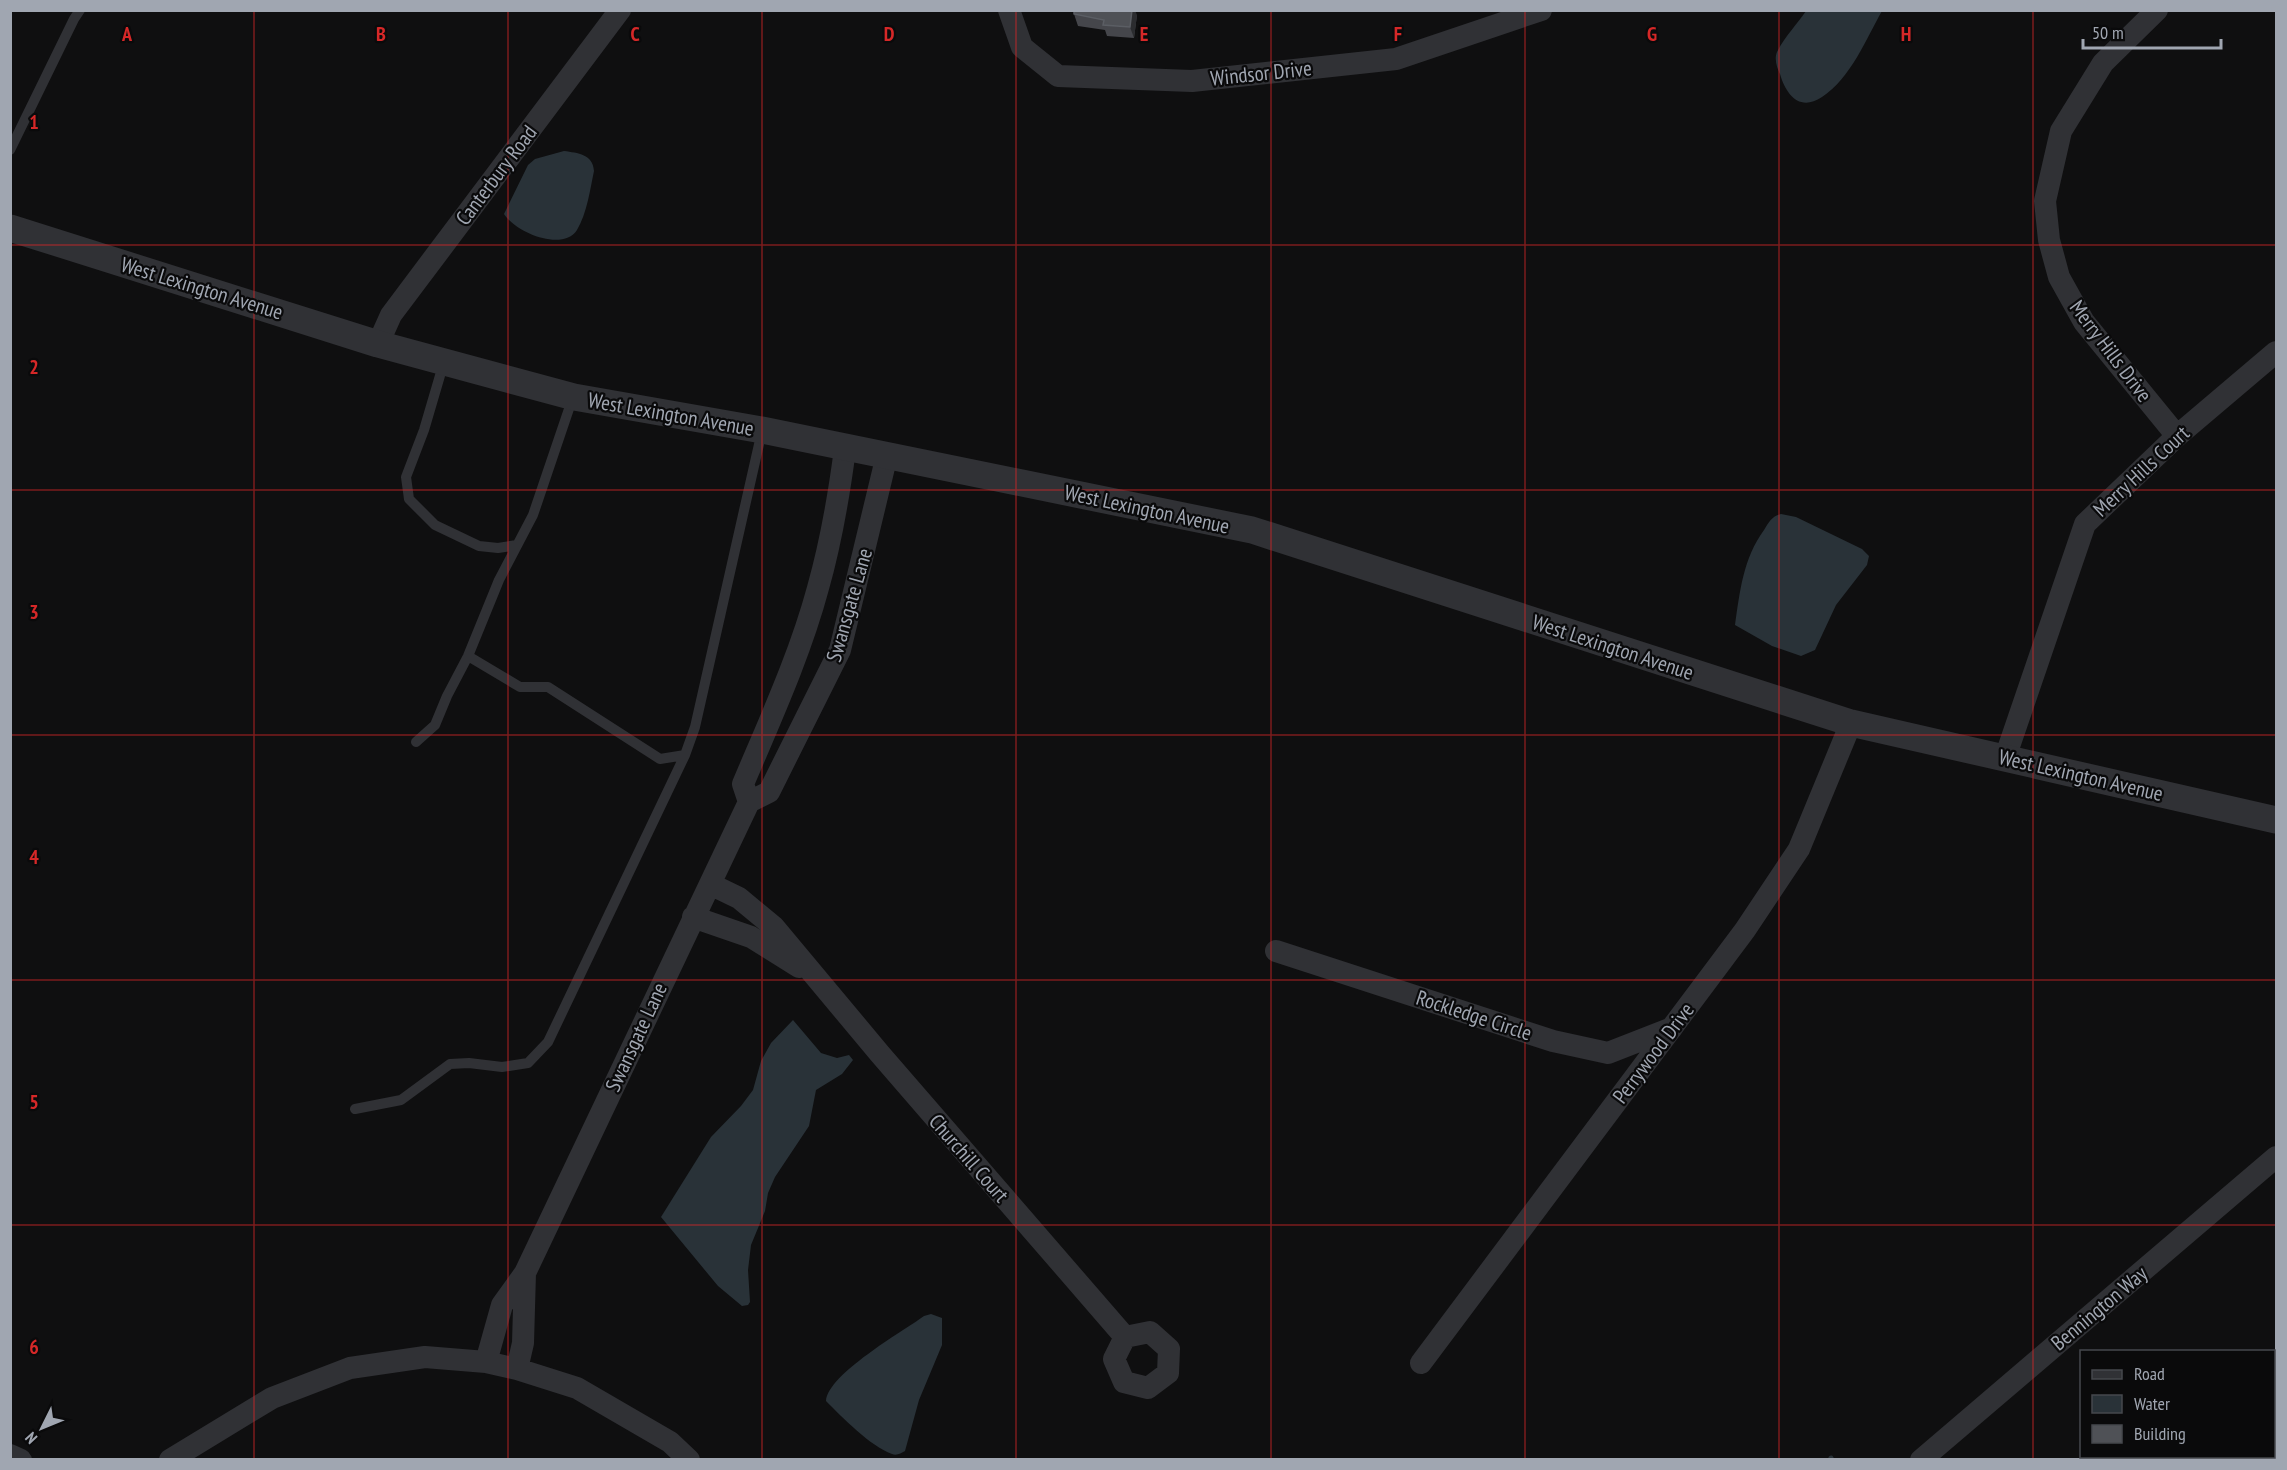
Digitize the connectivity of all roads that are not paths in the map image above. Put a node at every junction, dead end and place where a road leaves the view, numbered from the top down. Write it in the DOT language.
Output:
graph roads {
  1 [pos="80,10"];
  2 [pos="620,10"];
  3 [pos="1009,10"];
  4 [pos="1540,10"];
  5 [pos="2157,10"];
  6 [pos="10,150"];
  7 [pos="10,228"];
  8 [pos="378,344"];
  9 [pos="2277,352"];
  10 [pos="444,361"];
  11 [pos="574,397"];
  12 [pos="762,430"];
  13 [pos="2177,436"];
  14 [pos="845,449"];
  15 [pos="887,455"];
  16 [pos="517,545"];
  17 [pos="468,656"];
  18 [pos="1851,723"];
  19 [pos="416,742"];
  20 [pos="685,755"];
  21 [pos="2005,758"];
  22 [pos="748,802"];
  23 [pos="2277,820"];
  24 [pos="710,884"];
  25 [pos="693,917"];
  26 [pos="1276,951"];
  27 [pos="816,977"];
  28 [pos="1672,1028"];
  29 [pos="355,1109"];
  30 [pos="2277,1157"];
  31 [pos="525,1273"];
  32 [pos="1125,1337"];
  33 [pos="486,1362"];
  34 [pos="1421,1363"];
  35 [pos="516,1369"];
  36 [pos="10,1455"];
  37 [pos="21,1460"];
  38 [pos="170,1460"];
  39 [pos="689,1460"];
  40 [pos="1921,1460"];
  1 -- 6 [label="lane"];
  2 -- 8 [label="street, Canterbury Road"];
  3 -- 4 [label="street, Windsor Drive"];
  5 -- 13 [label="street, Merry Hills Drive"];
  7 -- 8 [label="street, West Lexington Avenue"];
  8 -- 10 [label="street, West Lexington Avenue"];
  9 -- 13 [label="street, Merry Hills Court"];
  10 -- 11 [label="street, West Lexington Avenue"];
  10 -- 16 [label="lane"];
  11 -- 12 [label="street, West Lexington Avenue"];
  11 -- 16 [label="lane"];
  12 -- 14 [label="street, West Lexington Avenue"];
  12 -- 20 [label="lane"];
  13 -- 21 [label="street, Merry Hills Court"];
  14 -- 15 [label="street, West Lexington Avenue"];
  14 -- 22 [label="street, Swansgate Lane"];
  15 -- 18 [label="street, West Lexington Avenue"];
  15 -- 22 [label="street, Swansgate Lane"];
  16 -- 17 [label="lane"];
  17 -- 19 [label="lane"];
  17 -- 20 [label="lane"];
  18 -- 21 [label="street, West Lexington Avenue"];
  18 -- 28 [label="street, Perrywood Drive"];
  20 -- 29 [label="lane"];
  21 -- 23 [label="street, West Lexington Avenue"];
  22 -- 24 [label="street, Swansgate Lane"];
  24 -- 25 [label="street, Swansgate Lane"];
  24 -- 27 [label="street, Churchill Court"];
  25 -- 27 [label="street, Churchill Court"];
  25 -- 31 [label="street, Swansgate Lane"];
  26 -- 28 [label="street, Rockledge Circle"];
  27 -- 32 [label="street, Churchill Court"];
  28 -- 34 [label="street, Perrywood Drive"];
  30 -- 40 [label="street, Bennington Way"];
  31 -- 33 [label="street, Swansgate Lane"];
  31 -- 35 [label="street, Swansgate Lane"];
  33 -- 35 [label="street"];
  33 -- 38 [label="street"];
  35 -- 39 [label="street"];
  36 -- 37 [label="street"];
}
